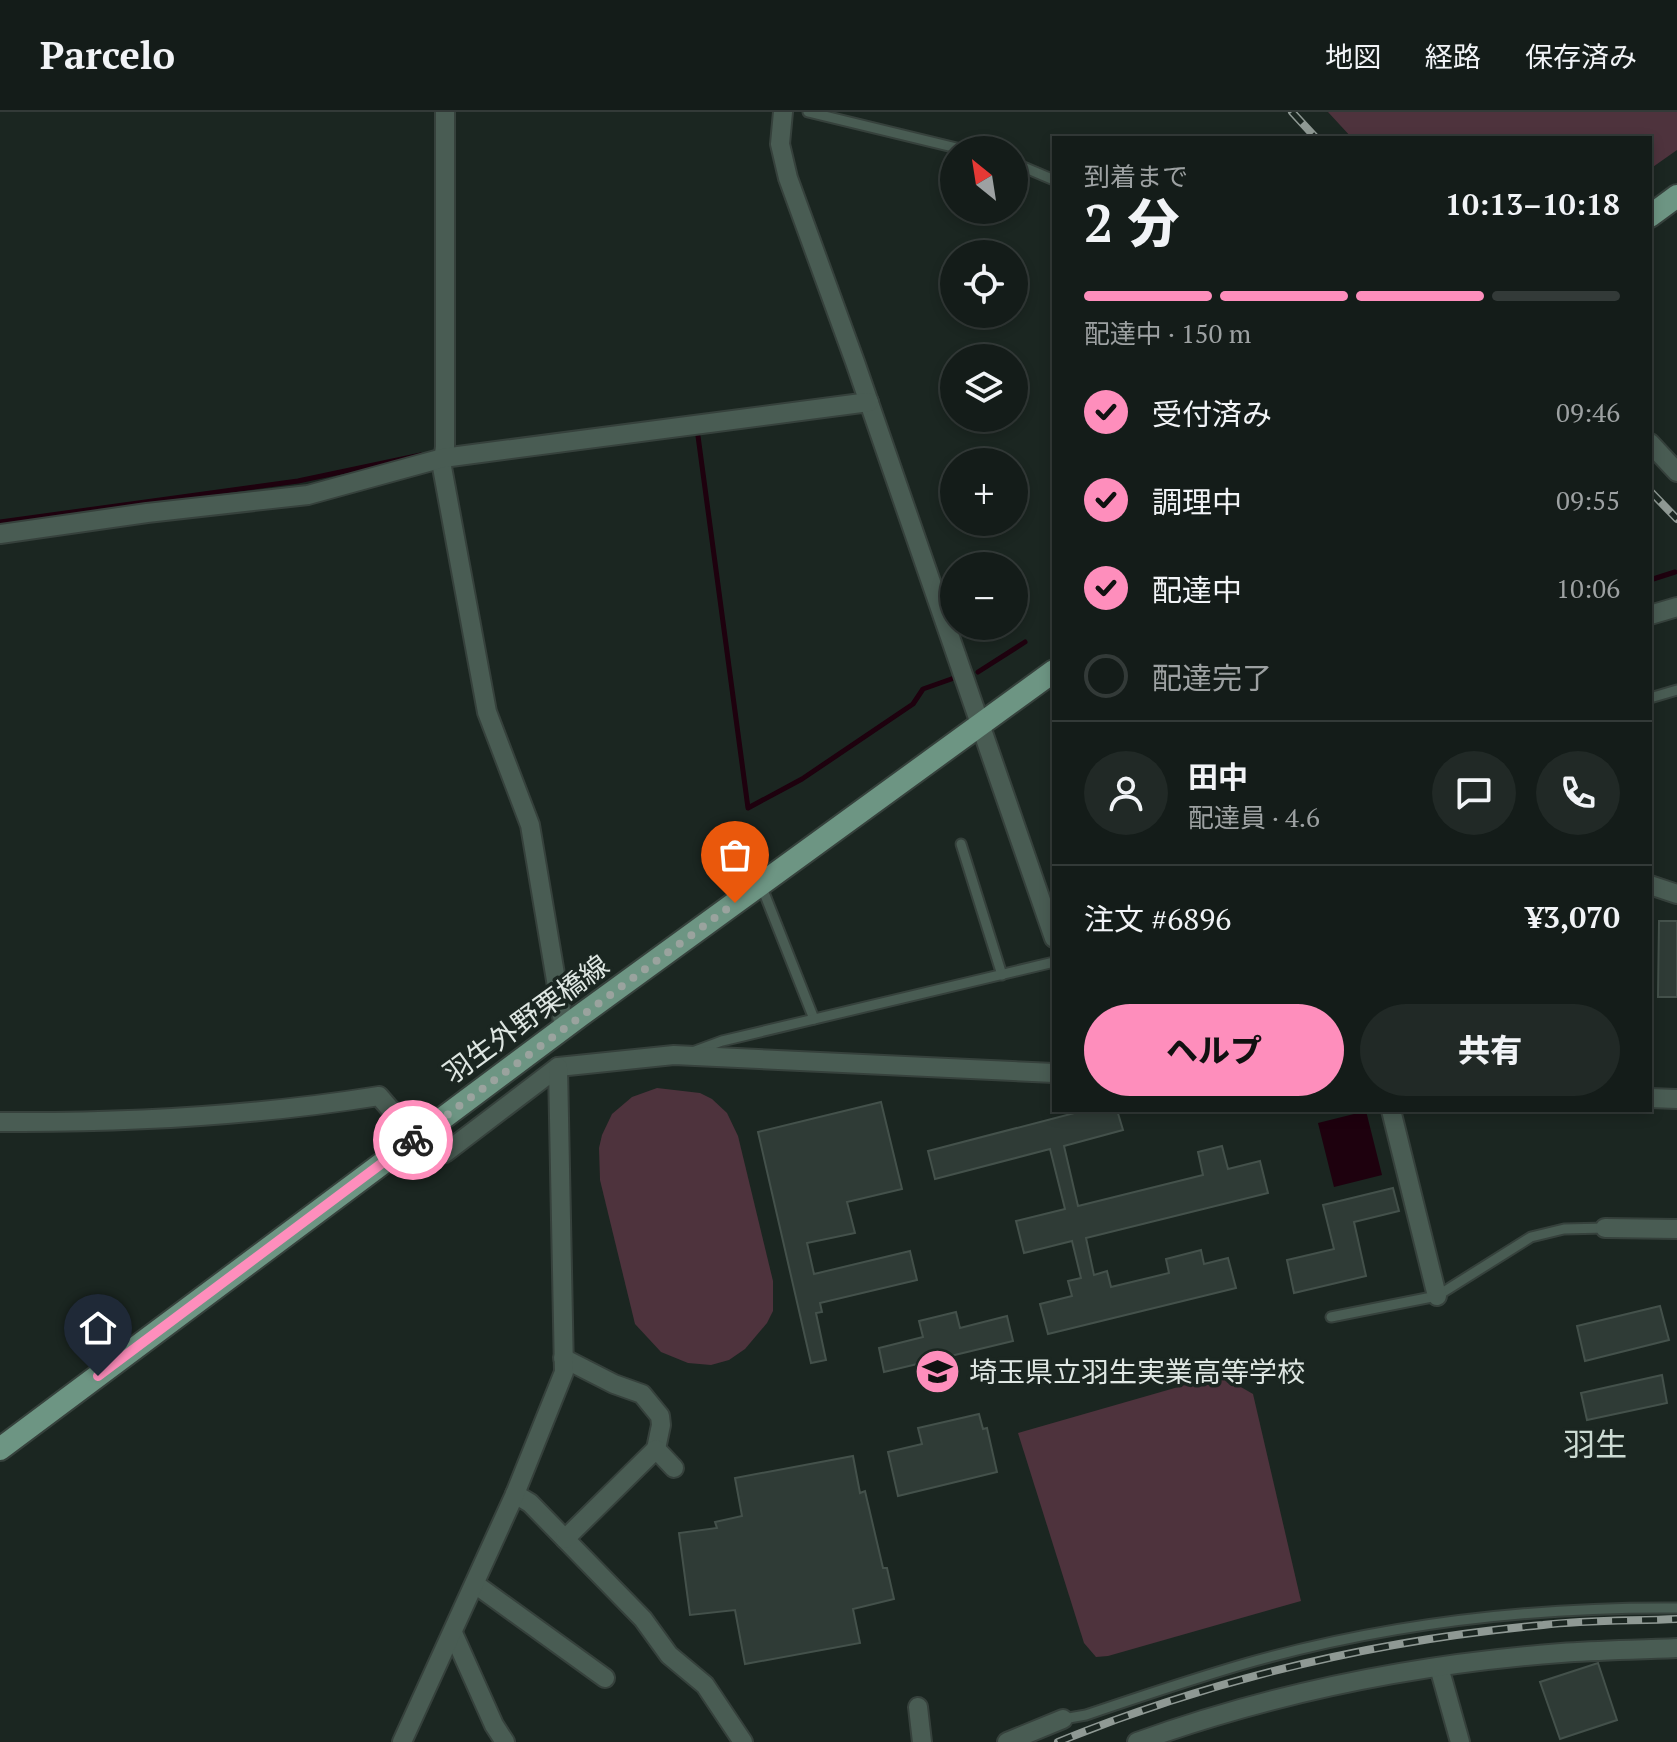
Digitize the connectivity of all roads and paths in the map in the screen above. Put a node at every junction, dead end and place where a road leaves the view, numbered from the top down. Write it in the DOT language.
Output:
graph roads {
  1 [pos="445,112"];
  2 [pos="783,112"];
  3 [pos="808,112"];
  4 [pos="940,144"];
  5 [pos="1028,169"];
  6 [pos="1052,179"];
  7 [pos="1677,196"];
  8 [pos="1652,215"];
  9 [pos="869,402"];
  10 [pos="1652,445"];
  11 [pos="443,458"];
  12 [pos="1677,472"];
  13 [pos="0,534"];
  14 [pos="1677,607"];
  15 [pos="1652,610"];
  16 [pos="1052,672"];
  17 [pos="1677,690"];
  18 [pos="1652,697"];
  19 [pos="981,724"];
  20 [pos="961,844"];
  21 [pos="761,884"];
  22 [pos="1652,886"];
  23 [pos="1677,894"];
  24 [pos="1052,932"];
  25 [pos="1052,962"];
  26 [pos="1002,975"];
  27 [pos="814,1019"];
  28 [pos="564,1028"];
  29 [pos="684,1055"];
  30 [pos="558,1067"];
  31 [pos="1052,1073"];
  32 [pos="1652,1098"];
  33 [pos="1677,1099"];
  34 [pos="1391,1112"];
  35 [pos="0,1122"];
  36 [pos="415,1138"];
  37 [pos="1605,1228"];
  38 [pos="1677,1229"];
  39 [pos="1437,1296"];
  40 [pos="1331,1317"];
  41 [pos="563,1358"];
  42 [pos="0,1449"];
  43 [pos="656,1449"];
  44 [pos="674,1468"];
  45 [pos="515,1494"];
  46 [pos="565,1539"];
  47 [pos="475,1584"];
  48 [pos="1677,1608"];
  49 [pos="453,1633"];
  50 [pos="1677,1648"];
  51 [pos="1439,1667"];
  52 [pos="605,1678"];
  53 [pos="918,1707"];
  54 [pos="1063,1719"];
  55 [pos="1167,1737"];
  56 [pos="503,1741"];
  57 [pos="402,1742"];
  58 [pos="743,1742"];
  59 [pos="922,1742"];
  60 [pos="1007,1742"];
  61 [pos="1137,1742"];
  62 [pos="1460,1742"];
  1 -- 11 [label="street"];
  2 -- 9 [label="street"];
  3 -- 4 [label="lane"];
  5 -- 6 [label="lane"];
  7 -- 8 [label="main road"];
  9 -- 11 [label="street"];
  9 -- 19 [label="street"];
  10 -- 12 [label="street"];
  11 -- 13 [label="street"];
  11 -- 28 [label="street"];
  14 -- 15 [label="street"];
  16 -- 19 [label="main road, 羽生外野栗橋線"];
  17 -- 18 [label="lane"];
  19 -- 21 [label="main road, 羽生外野栗橋線"];
  19 -- 24 [label="street"];
  20 -- 26 [label="lane"];
  21 -- 27 [label="lane"];
  21 -- 28 [label="main road, 羽生外野栗橋線"];
  22 -- 23 [label="street"];
  25 -- 26 [label="lane"];
  26 -- 27 [label="lane"];
  27 -- 29 [label="lane"];
  28 -- 36 [label="main road, 羽生外野栗橋線"];
  29 -- 30 [label="street"];
  29 -- 31 [label="street"];
  30 -- 36 [label="street"];
  30 -- 41 [label="street"];
  32 -- 33 [label="street"];
  34 -- 39 [label="street"];
  35 -- 36 [label="street"];
  36 -- 42 [label="main road, 羽生外野栗橋線"];
  37 -- 38 [label="street"];
  37 -- 39 [label="lane"];
  39 -- 40 [label="lane"];
  41 -- 43 [label="street"];
  41 -- 45 [label="street"];
  43 -- 44 [label="street"];
  43 -- 46 [label="street"];
  45 -- 46 [label="street"];
  45 -- 47 [label="street"];
  46 -- 58 [label="street"];
  47 -- 49 [label="street"];
  47 -- 52 [label="street"];
  48 -- 54 [label="lane"];
  49 -- 56 [label="street"];
  49 -- 57 [label="street"];
  50 -- 51 [label="street"];
  51 -- 55 [label="street"];
  51 -- 62 [label="street"];
  53 -- 59 [label="street"];
  54 -- 60 [label="street"];
  55 -- 61 [label="street"];
}
